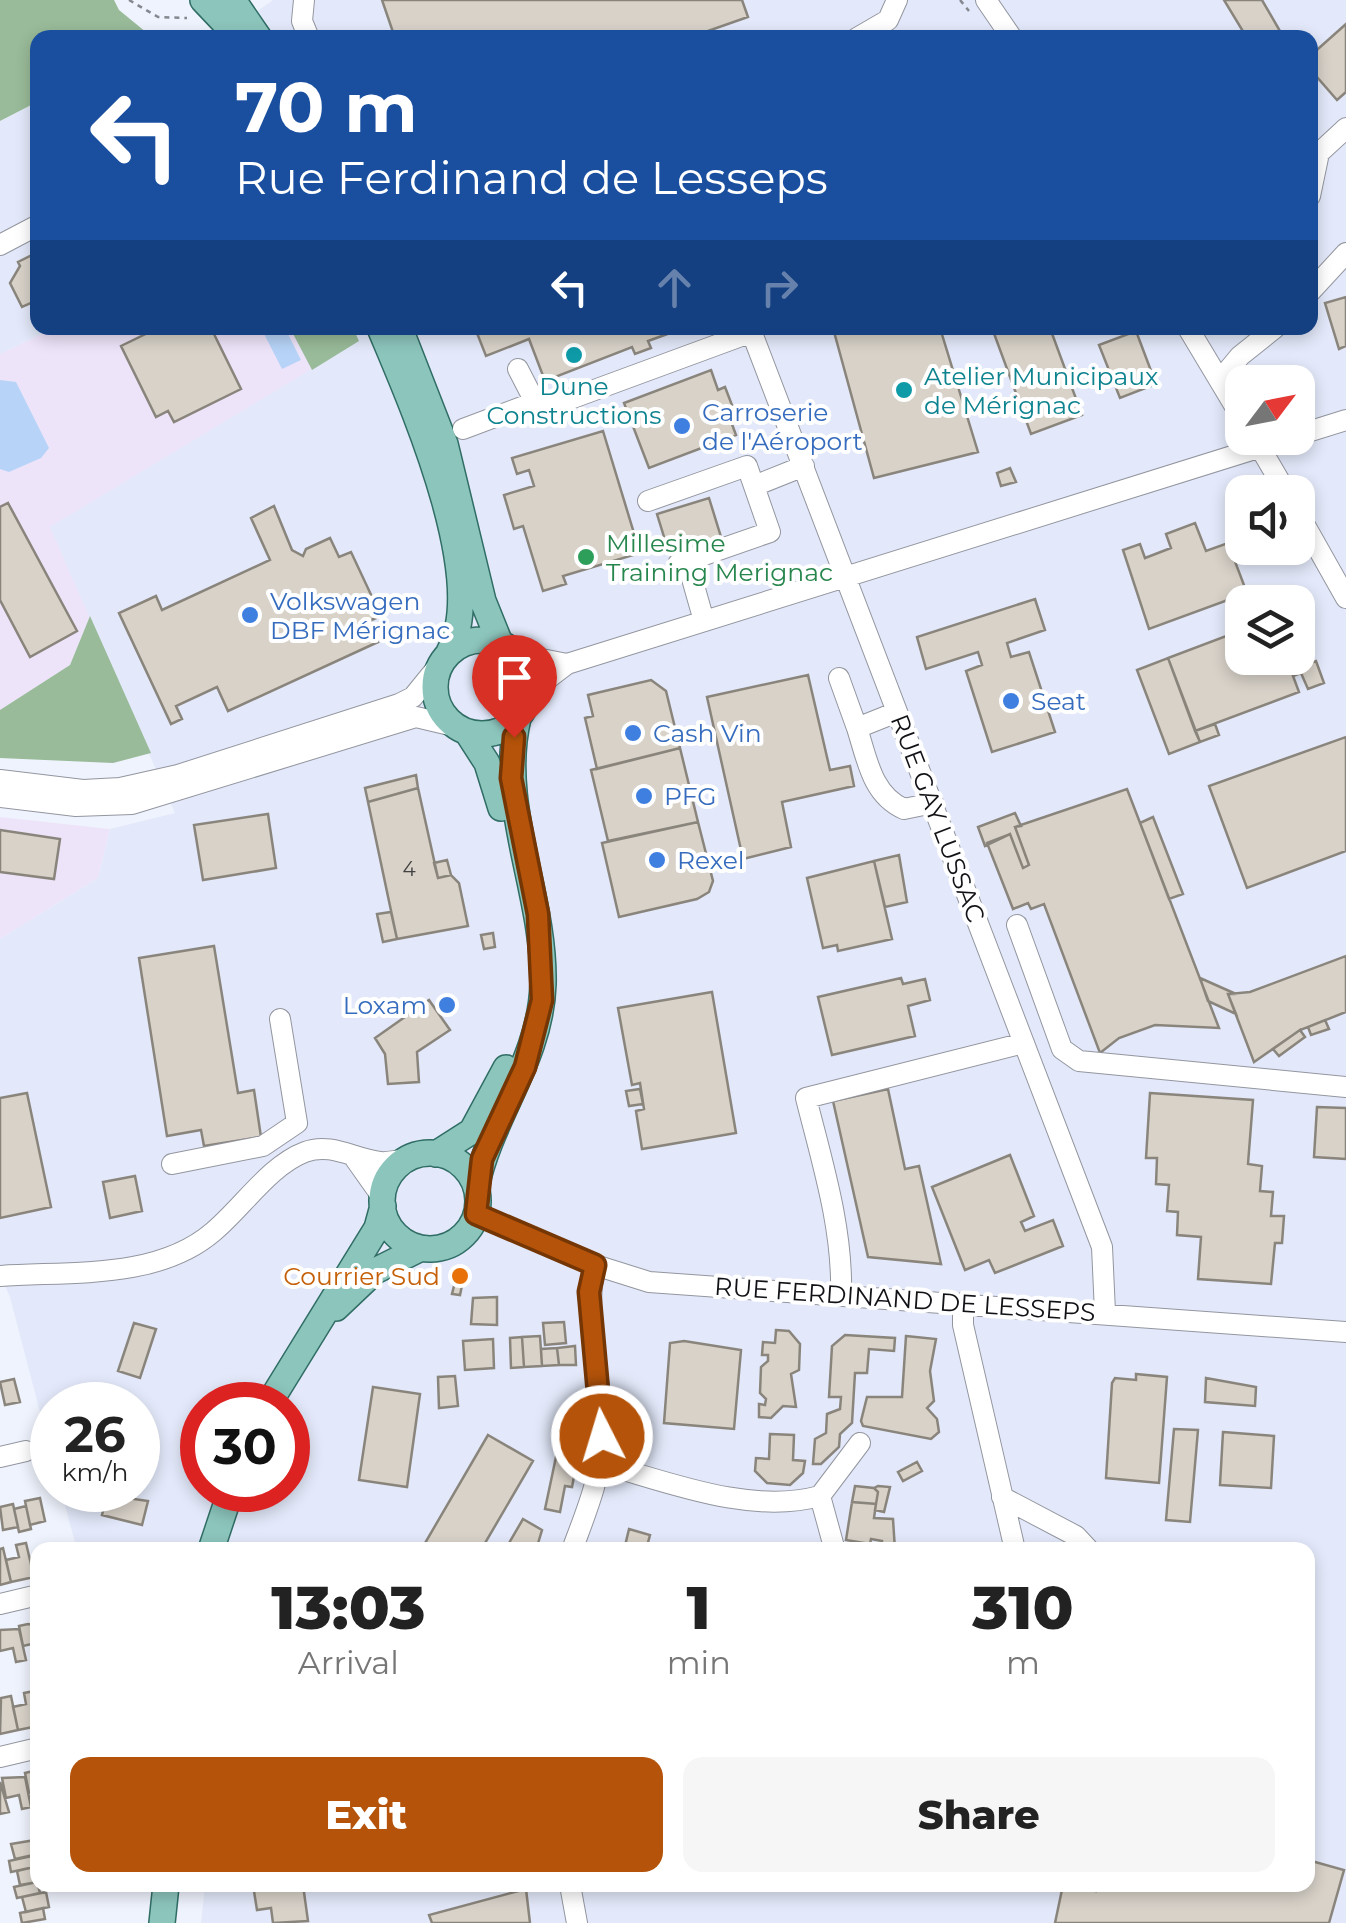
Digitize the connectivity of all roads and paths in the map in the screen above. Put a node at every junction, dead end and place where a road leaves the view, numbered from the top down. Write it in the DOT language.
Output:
graph roads {
  1 [pos="129,0"];
  2 [pos="304,0"];
  3 [pos="897,0"];
  4 [pos="986,0"];
  5 [pos="216,3"];
  6 [pos="235,30"];
  7 [pos="248,30"];
  8 [pos="306,30"];
  9 [pos="871,30"];
  10 [pos="1007,30"];
  11 [pos="1346,128"];
  12 [pos="1318,157"];
  13 [pos="30,230"];
  14 [pos="0,245"];
  15 [pos="1346,253"];
  16 [pos="1318,283"];
  17 [pos="383,335"];
  18 [pos="402,335"];
  19 [pos="720,335"];
  20 [pos="753,335"];
  21 [pos="1192,335"];
  22 [pos="1250,335"];
  23 [pos="1266,335"];
  24 [pos="1240,356"];
  25 [pos="518,369"];
  26 [pos="1220,380"];
  27 [pos="1225,389"];
  28 [pos="535,402"];
  29 [pos="1346,420"];
  30 [pos="463,429"];
  31 [pos="1315,430"];
  32 [pos="1225,452"];
  33 [pos="804,466"];
  34 [pos="754,486"];
  35 [pos="648,501"];
  36 [pos="1315,543"];
  37 [pos="845,576"];
  38 [pos="1346,598"];
  39 [pos="704,622"];
  40 [pos="508,648"];
  41 [pos="444,659"];
  42 [pos="567,664"];
  43 [pos="839,678"];
  44 [pos="529,694"];
  45 [pos="898,712"];
  46 [pos="518,718"];
  47 [pos="856,728"];
  48 [pos="460,729"];
  49 [pos="0,780"];
  50 [pos="0,797"];
  51 [pos="932,804"];
  52 [pos="1017,925"];
  53 [pos="280,1018"];
  54 [pos="1024,1043"];
  55 [pos="1346,1088"];
  56 [pos="297,1124"];
  57 [pos="313,1150"];
  58 [pos="436,1154"];
  59 [pos="353,1156"];
  60 [pos="410,1158"];
  61 [pos="172,1164"];
  62 [pos="476,1187"];
  63 [pos="382,1202"];
  64 [pos="476,1214"];
  65 [pos="421,1248"];
  66 [pos="595,1265"];
  67 [pos="0,1276"];
  68 [pos="841,1295"];
  69 [pos="963,1303"];
  70 [pos="1104,1312"];
  71 [pos="322,1320"];
  72 [pos="1346,1332"];
  73 [pos="283,1382"];
  74 [pos="860,1444"];
  75 [pos="26,1451"];
  76 [pos="0,1457"];
  77 [pos="600,1464"];
  78 [pos="820,1496"];
  79 [pos="1002,1497"];
  80 [pos="224,1512"];
  81 [pos="214,1542"];
  82 [pos="575,1542"];
  83 [pos="833,1542"];
  84 [pos="1012,1542"];
  85 [pos="1082,1542"];
  86 [pos="30,1597"];
  87 [pos="0,1604"];
  88 [pos="30,1750"];
  89 [pos="0,1757"];
  90 [pos="165,1892"];
  91 [pos="571,1892"];
  92 [pos="162,1923"];
  93 [pos="577,1923"];
  1 -- 5 [label="path"];
  2 -- 8 [label="street"];
  3 -- 9 [label="street"];
  4 -- 10 [label="street"];
  5 -- 6 [label="main road"];
  5 -- 7 [label="main road"];
  11 -- 12 [label="street"];
  13 -- 14 [label="street"];
  15 -- 16 [label="street"];
  17 -- 41 [label="main road"];
  18 -- 40 [label="main road"];
  19 -- 28 [label="street"];
  20 -- 33 [label="street, RUE GAY LUSSAC"];
  21 -- 26 [label="street"];
  22 -- 24 [label="street"];
  23 -- 24 [label="street"];
  24 -- 26 [label="street"];
  25 -- 28 [label="street"];
  26 -- 27 [label="street"];
  28 -- 30 [label="street"];
  29 -- 31 [label="street"];
  32 -- 37 [label="street"];
  33 -- 34 [label="street"];
  33 -- 37 [label="street, RUE GAY LUSSAC"];
  34 -- 35 [label="street"];
  34 -- 39 [label="street"];
  36 -- 38 [label="street"];
  37 -- 39 [label="street"];
  37 -- 45 [label="street, RUE GAY LUSSAC"];
  39 -- 42 [label="street"];
  40 -- 41 [label="main road"];
  40 -- 42 [label="street"];
  40 -- 44 [label="main road"];
  41 -- 48 [label="main road"];
  41 -- 49 [label="street"];
  42 -- 44 [label="street"];
  43 -- 47 [label="street"];
  44 -- 46 [label="main road"];
  45 -- 47 [label="street"];
  45 -- 51 [label="street, RUE GAY LUSSAC"];
  46 -- 48 [label="main road"];
  46 -- 62 [label="main road"];
  47 -- 51 [label="street"];
  48 -- 50 [label="street"];
  48 -- 58 [label="main road"];
  51 -- 54 [label="street, RUE GAY LUSSAC"];
  52 -- 55 [label="street"];
  53 -- 56 [label="street"];
  54 -- 68 [label="street"];
  54 -- 70 [label="street, RUE GAY LUSSAC"];
  56 -- 57 [label="street"];
  56 -- 61 [label="street"];
  57 -- 59 [label="street"];
  57 -- 67 [label="street"];
  58 -- 60 [label="main road"];
  58 -- 62 [label="main road"];
  59 -- 60 [label="street"];
  59 -- 63 [label="street"];
  60 -- 63 [label="main road"];
  62 -- 64 [label="main road"];
  63 -- 65 [label="main road"];
  63 -- 71 [label="main road"];
  64 -- 65 [label="main road"];
  64 -- 66 [label="street, RUE FERDINAND DE LESSEPS"];
  65 -- 71 [label="main road"];
  66 -- 68 [label="street, RUE FERDINAND DE LESSEPS"];
  66 -- 77 [label="street"];
  68 -- 69 [label="street, RUE FERDINAND DE LESSEPS"];
  69 -- 70 [label="street, RUE FERDINAND DE LESSEPS"];
  69 -- 79 [label="street"];
  70 -- 72 [label="street, RUE FERDINAND DE LESSEPS"];
  71 -- 73 [label="main road"];
  74 -- 78 [label="street"];
  75 -- 76 [label="street"];
  77 -- 78 [label="street"];
  77 -- 82 [label="street"];
  78 -- 83 [label="street"];
  79 -- 84 [label="street"];
  79 -- 85 [label="street"];
  80 -- 81 [label="main road"];
  86 -- 87 [label="street"];
  88 -- 89 [label="street"];
  90 -- 92 [label="main road"];
  91 -- 93 [label="street"];
}
